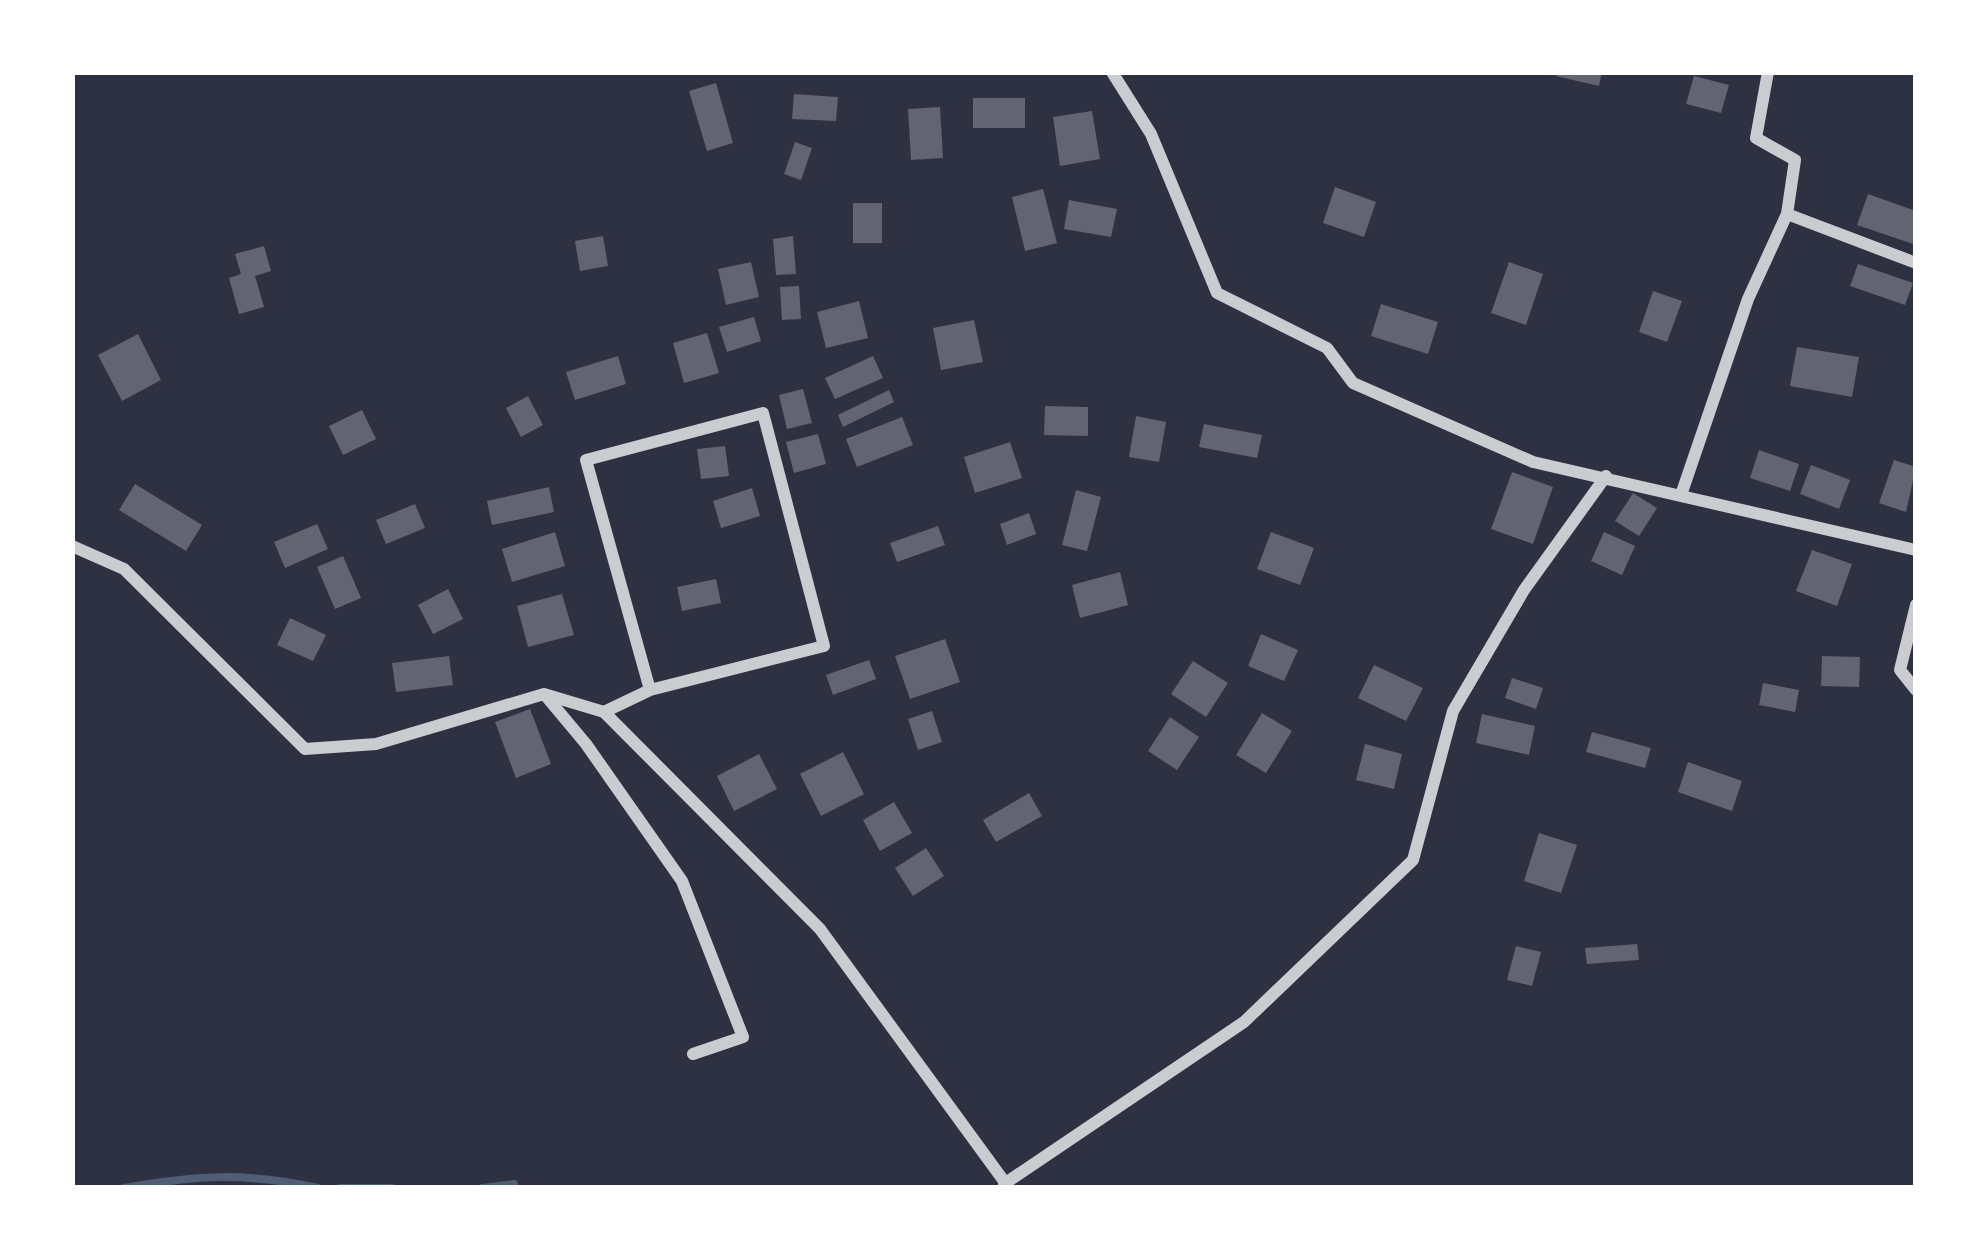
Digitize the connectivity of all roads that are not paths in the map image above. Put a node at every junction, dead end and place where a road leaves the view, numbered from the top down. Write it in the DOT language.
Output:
graph roads {
  1 [pos="1112,72"];
  2 [pos="1768,72"];
  3 [pos="1787,214"];
  4 [pos="1916,262"];
  5 [pos="1606,476"];
  6 [pos="1681,495"];
  7 [pos="72,546"];
  8 [pos="1916,550"];
  9 [pos="1916,605"];
  10 [pos="650,690"];
  11 [pos="1916,690"];
  12 [pos="544,694"];
  13 [pos="604,712"];
  14 [pos="693,1054"];
  15 [pos="1007,1186"];
  1 -- 5 [label="street"];
  2 -- 3 [label="street"];
  3 -- 4 [label="street"];
  3 -- 6 [label="street"];
  5 -- 6 [label="street"];
  5 -- 15 [label="street"];
  6 -- 8 [label="street"];
  7 -- 12 [label="street"];
  9 -- 11 [label="street"];
  10 -- 10 [label="street"];
  10 -- 13 [label="street"];
  12 -- 13 [label="street"];
  12 -- 14 [label="street"];
  13 -- 15 [label="street"];
}
